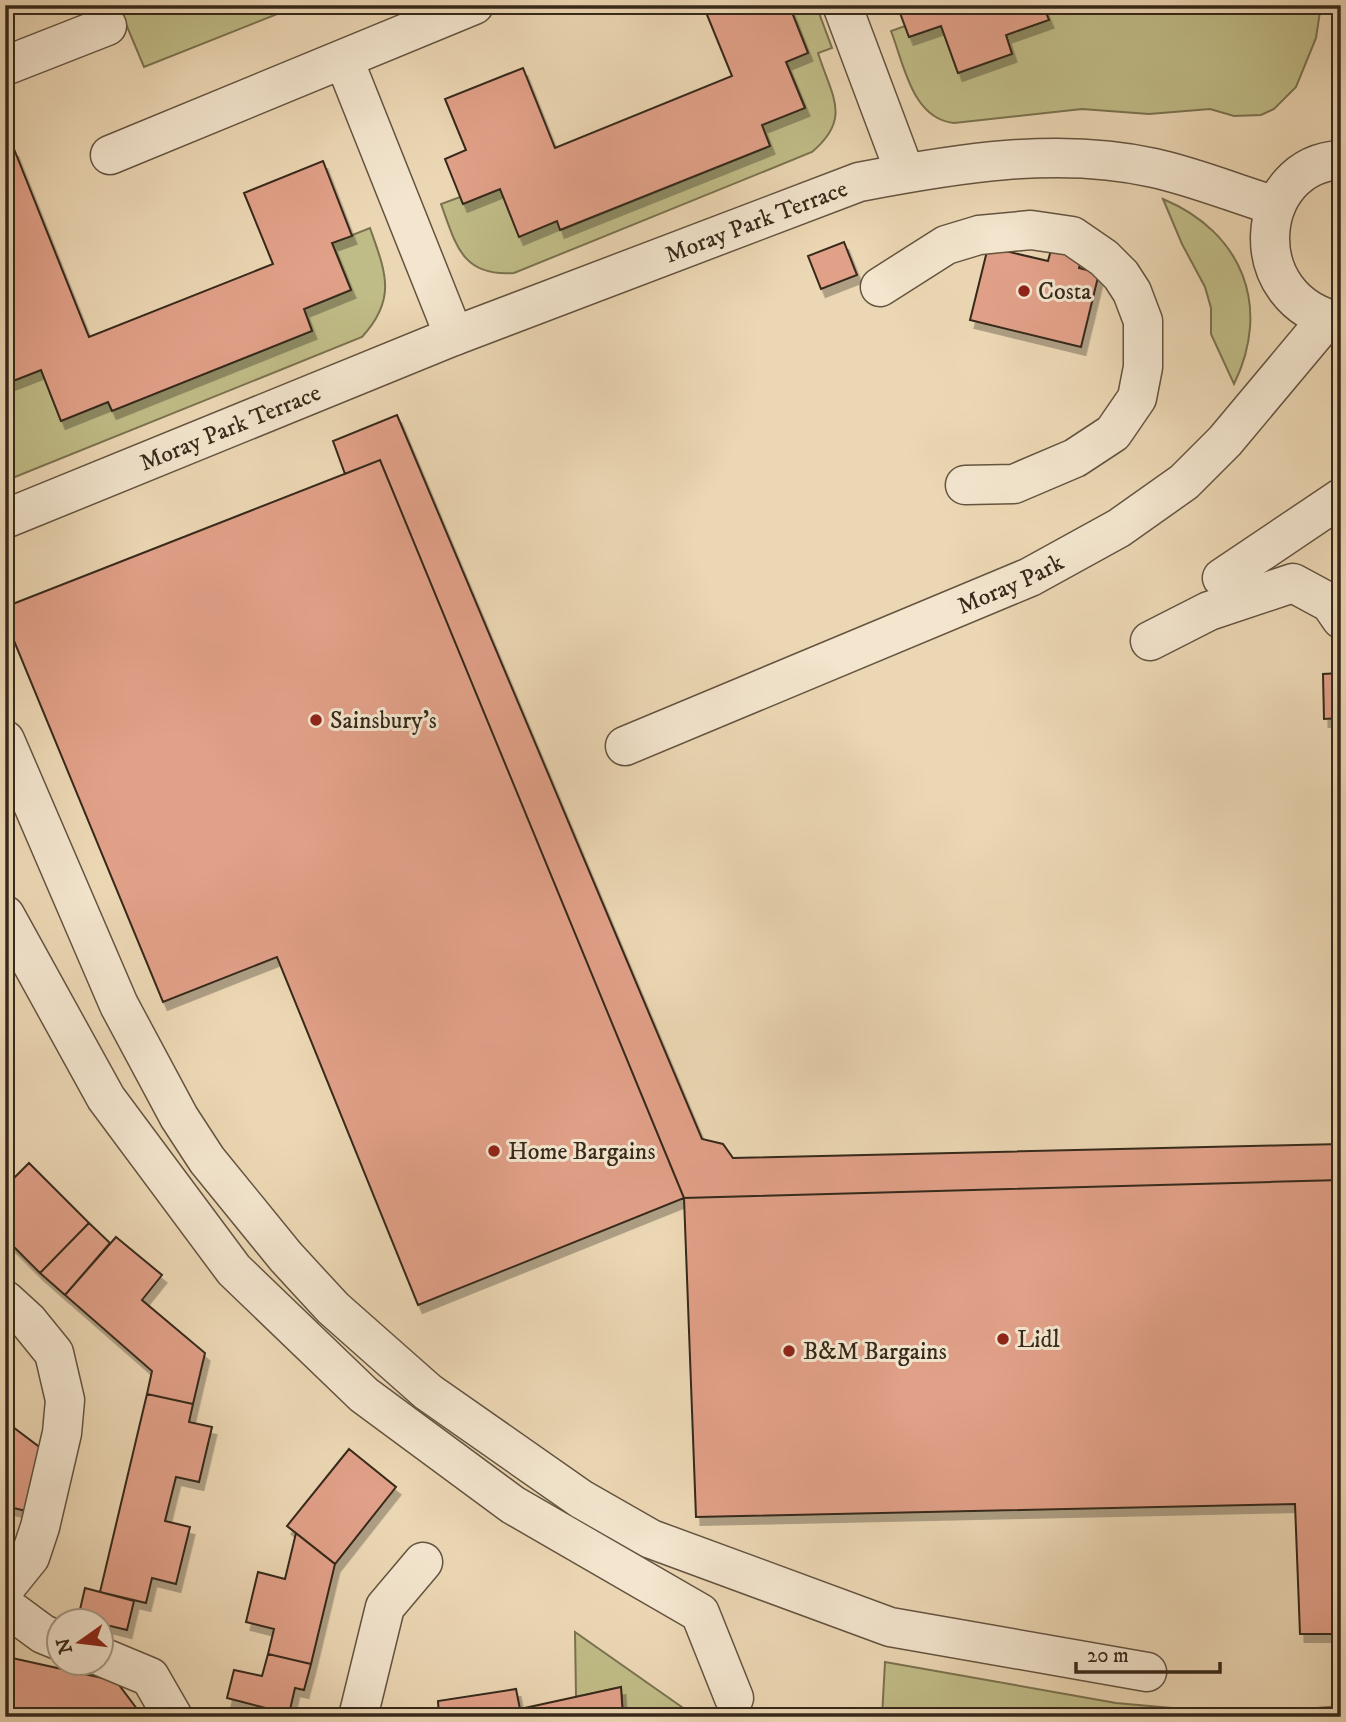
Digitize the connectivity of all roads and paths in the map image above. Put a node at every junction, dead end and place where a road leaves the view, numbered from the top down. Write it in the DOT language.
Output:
graph roads {
  1 [pos="474,5"];
  2 [pos="842,5"];
  3 [pos="107,26"];
  4 [pos="344,60"];
  5 [pos="5,66"];
  6 [pos="110,155"];
  7 [pos="1341,160"];
  8 [pos="905,173"];
  9 [pos="1276,206"];
  10 [pos="880,287"];
  11 [pos="1334,321"];
  12 [pos="454,336"];
  13 [pos="965,485"];
  14 [pos="1341,498"];
  15 [pos="5,519"];
  16 [pos="1222,578"];
  17 [pos="1341,620"];
  18 [pos="1150,641"];
  19 [pos="5,740"];
  20 [pos="625,746"];
  21 [pos="5,915"];
  22 [pos="5,1300"];
  23 [pos="422,1562"];
  24 [pos="5,1588"];
  25 [pos="5,1606"];
  26 [pos="46,1635"];
  27 [pos="116,1663"];
  28 [pos="1147,1672"];
  29 [pos="734,1698"];
  30 [pos="173,1717"];
  31 [pos="358,1717"];
  1 -- 4 [label="street"];
  2 -- 8 [label="street"];
  3 -- 5 [label="street"];
  4 -- 6 [label="street"];
  4 -- 12 [label="street"];
  7 -- 9 [label="street"];
  8 -- 9 [label="street, Moray Park Terrace"];
  8 -- 12 [label="street, Moray Park Terrace"];
  9 -- 11 [label="street"];
  10 -- 13 [label="street"];
  11 -- 20 [label="street, Moray Park"];
  12 -- 15 [label="street, Moray Park Terrace"];
  14 -- 16 [label="street"];
  17 -- 18 [label="street"];
  19 -- 28 [label="street"];
  21 -- 29 [label="street"];
  22 -- 24 [label="street"];
  23 -- 31 [label="street"];
  25 -- 26 [label="street"];
  27 -- 30 [label="street"];
}
